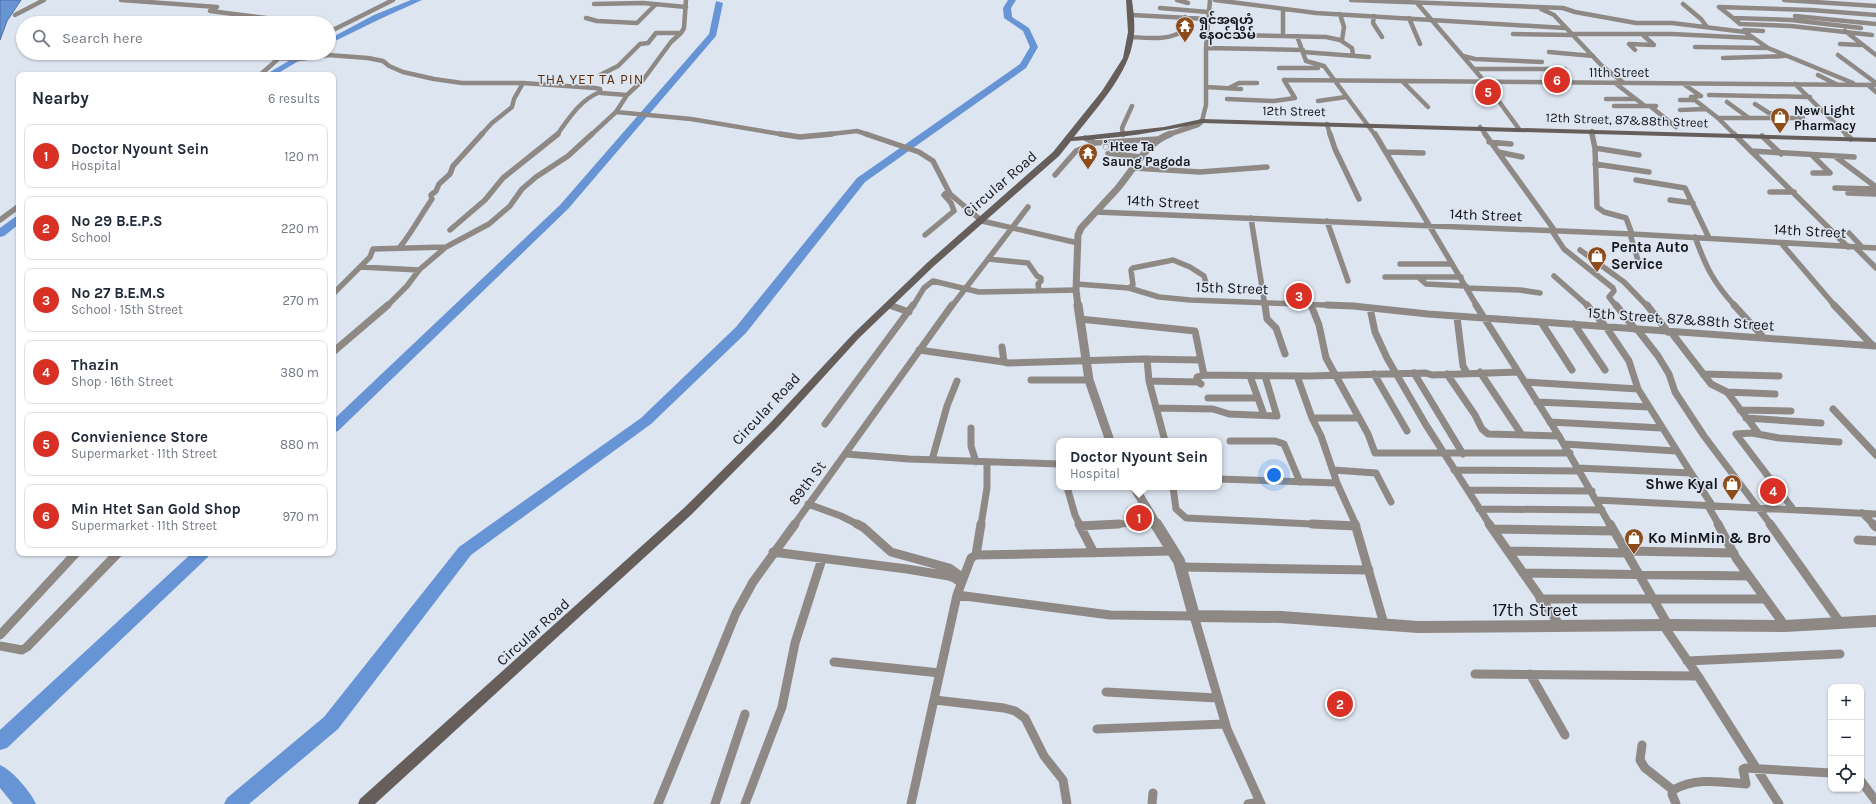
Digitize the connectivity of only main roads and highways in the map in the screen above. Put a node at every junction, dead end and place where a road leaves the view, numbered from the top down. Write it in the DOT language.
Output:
graph roads {
  1 [pos="1129,0"];
  2 [pos="1519,129"];
  3 [pos="1070,139"];
  4 [pos="1876,140"];
  5 [pos="365,804"];
  1 -- 3 [label="main road, Circular Road"];
  2 -- 3 [label="main road, 12th Street"];
  2 -- 4 [label="main road, 12th Street, 87&88th Street"];
  3 -- 5 [label="main road, Circular Road"];
}
